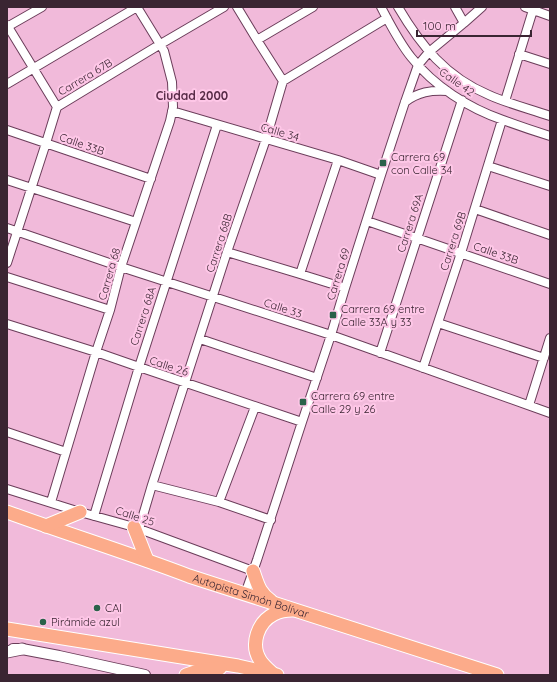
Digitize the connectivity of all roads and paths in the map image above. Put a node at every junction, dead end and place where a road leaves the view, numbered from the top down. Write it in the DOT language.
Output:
graph roads {
  1 [pos="42,7"];
  2 [pos="137,7"];
  3 [pos="224,7"];
  4 [pos="237,7"];
  5 [pos="313,7"];
  6 [pos="381,7"];
  7 [pos="398,7"];
  8 [pos="455,7"];
  9 [pos="482,7"];
  10 [pos="529,8"];
  11 [pos="550,16"];
  12 [pos="387,18"];
  13 [pos="464,23"];
  14 [pos="7,26"];
  15 [pos="257,40"];
  16 [pos="161,48"];
  17 [pos="429,52"];
  18 [pos="519,54"];
  19 [pos="550,64"];
  20 [pos="418,65"];
  21 [pos="33,68"];
  22 [pos="283,81"];
  23 [pos="7,84"];
  24 [pos="447,91"];
  25 [pos="462,100"];
  26 [pos="505,101"];
  27 [pos="405,102"];
  28 [pos="57,107"];
  29 [pos="172,111"];
  30 [pos="550,116"];
  31 [pos="502,120"];
  32 [pos="217,125"];
  33 [pos="7,130"];
  34 [pos="550,136"];
  35 [pos="266,139"];
  36 [pos="46,143"];
  37 [pos="338,160"];
  38 [pos="488,166"];
  39 [pos="381,175"];
  40 [pos="151,179"];
  41 [pos="7,180"];
  42 [pos="550,186"];
  43 [pos="32,187"];
  44 [pos="475,209"];
  45 [pos="367,221"];
  46 [pos="136,222"];
  47 [pos="7,228"];
  48 [pos="17,231"];
  49 [pos="550,235"];
  50 [pos="417,238"];
  51 [pos="227,252"];
  52 [pos="461,253"];
  53 [pos="7,263"];
  54 [pos="121,267"];
  55 [pos="300,274"];
  56 [pos="7,277"];
  57 [pos="166,282"];
  58 [pos="550,284"];
  59 [pos="345,288"];
  60 [pos="213,297"];
  61 [pos="110,310"];
  62 [pos="438,323"];
  63 [pos="7,324"];
  64 [pos="331,335"];
  65 [pos="200,338"];
  66 [pos="550,338"];
  67 [pos="96,352"];
  68 [pos="380,353"];
  69 [pos="544,358"];
  70 [pos="139,367"];
  71 [pos="423,368"];
  72 [pos="317,378"];
  73 [pos="185,382"];
  74 [pos="529,406"];
  75 [pos="255,407"];
  76 [pos="550,413"];
  77 [pos="302,422"];
  78 [pos="7,432"];
  79 [pos="66,452"];
  80 [pos="152,484"];
  81 [pos="7,489"];
  82 [pos="51,502"];
  83 [pos="219,502"];
  84 [pos="7,512"];
  85 [pos="80,512"];
  86 [pos="94,516"];
  87 [pos="270,520"];
  88 [pos="46,526"];
  89 [pos="136,528"];
  90 [pos="148,560"];
  91 [pos="253,572"];
  92 [pos="245,594"];
  93 [pos="274,603"];
  94 [pos="296,610"];
  95 [pos="7,629"];
  96 [pos="7,648"];
  97 [pos="22,650"];
  98 [pos="7,652"];
  99 [pos="236,666"];
  100 [pos="275,674"];
  101 [pos="145,675"];
  102 [pos="186,675"];
  103 [pos="497,675"];
  1 -- 14 [label="street"];
  2 -- 16 [label="street, Carrera 68"];
  2 -- 21 [label="street"];
  3 -- 16 [label="street, Carrera 67B"];
  4 -- 15 [label="street"];
  5 -- 15 [label="street"];
  6 -- 12 [label="street, Calle 42"];
  7 -- 17 [label="street, Calle 42"];
  8 -- 13 [label="street"];
  9 -- 13 [label="street, Carrera 69"];
  10 -- 11 [label="street"];
  10 -- 18 [label="street"];
  12 -- 20 [label="street, Calle 42"];
  12 -- 22 [label="street"];
  13 -- 17 [label="street, Carrera 69"];
  14 -- 21 [label="street"];
  15 -- 22 [label="street"];
  16 -- 28 [label="street, Carrera 67B"];
  16 -- 29 [label="street, Carrera 68"];
  17 -- 20 [label="street, Carrera 69"];
  17 -- 26 [label="street, Calle 42"];
  18 -- 19 [label="street"];
  18 -- 26 [label="street"];
  20 -- 24 [label="street, Calle 42"];
  20 -- 27 [label="street, Carrera 69"];
  21 -- 23 [label="street"];
  21 -- 28 [label="street"];
  22 -- 35 [label="street, Carrera 68B"];
  24 -- 25 [label="street, Calle 42"];
  24 -- 27 [label="street"];
  25 -- 31 [label="street, Calle 42"];
  25 -- 50 [label="street, Carrera 69A"];
  26 -- 30 [label="street, Calle 42"];
  27 -- 39 [label="street, Carrera 69"];
  28 -- 36 [label="street, Carrera 67B"];
  29 -- 32 [label="street, Calle 34"];
  29 -- 40 [label="street, Carrera 68"];
  31 -- 34 [label="street, Calle 42"];
  31 -- 38 [label="street, Carrera 69B"];
  32 -- 35 [label="street, Calle 34"];
  32 -- 57 [label="street, Carrera 68A"];
  33 -- 36 [label="street, Calle 33B"];
  35 -- 37 [label="street, Calle 34"];
  35 -- 51 [label="street, Carrera 68B"];
  36 -- 40 [label="street, Calle 33B"];
  36 -- 43 [label="street, Carrera 67B"];
  37 -- 39 [label="street, Calle 34"];
  37 -- 55 [label="street"];
  38 -- 42 [label="street"];
  38 -- 44 [label="street, Carrera 69B"];
  39 -- 45 [label="street, Carrera 69"];
  40 -- 46 [label="street, Carrera 68"];
  41 -- 43 [label="street"];
  43 -- 46 [label="street"];
  43 -- 48 [label="street, Carrera 67B"];
  44 -- 49 [label="street"];
  44 -- 52 [label="street, Carrera 69B"];
  45 -- 50 [label="street, Calle 33B"];
  45 -- 59 [label="street, Carrera 69"];
  46 -- 54 [label="street, Carrera 68"];
  47 -- 48 [label="street, Calle 33"];
  48 -- 53 [label="street, Carrera 67B"];
  48 -- 54 [label="street, Calle 33"];
  50 -- 52 [label="street, Calle 33B"];
  50 -- 68 [label="street, Carrera 69A"];
  51 -- 55 [label="street"];
  51 -- 60 [label="street, Carrera 68B"];
  52 -- 58 [label="street, Calle 33B"];
  52 -- 62 [label="street, Carrera 69B"];
  54 -- 57 [label="street, Calle 33"];
  54 -- 61 [label="street, Carrera 68"];
  55 -- 59 [label="street"];
  56 -- 61 [label="street"];
  57 -- 60 [label="street, Calle 33"];
  57 -- 70 [label="street, Carrera 68A"];
  59 -- 64 [label="street, Carrera 69"];
  60 -- 64 [label="street, Calle 33"];
  60 -- 65 [label="street, Carrera 68B"];
  61 -- 67 [label="street, Carrera 68"];
  62 -- 69 [label="street"];
  62 -- 71 [label="street, Carrera 69B"];
  63 -- 67 [label="street, Calle 26"];
  64 -- 68 [label="street, Calle 33"];
  64 -- 72 [label="street, Carrera 69"];
  65 -- 72 [label="street"];
  65 -- 73 [label="street, Carrera 68B"];
  66 -- 69 [label="street"];
  67 -- 70 [label="street, Calle 26"];
  67 -- 79 [label="street, Carrera 68"];
  68 -- 71 [label="street, Calle 33"];
  69 -- 74 [label="street"];
  70 -- 73 [label="street, Calle 26"];
  70 -- 86 [label="street, Carrera 68A"];
  71 -- 74 [label="street, Calle 33"];
  72 -- 77 [label="street, Carrera 69"];
  73 -- 75 [label="street, Calle 26"];
  73 -- 80 [label="street, Carrera 68B"];
  74 -- 76 [label="street, Calle 33"];
  75 -- 77 [label="street, Calle 26"];
  75 -- 83 [label="street"];
  77 -- 87 [label="street, Carrera 69"];
  78 -- 79 [label="street"];
  79 -- 82 [label="street, Carrera 68"];
  80 -- 83 [label="street"];
  80 -- 89 [label="street, Carrera 68B"];
  81 -- 82 [label="street, Calle 25"];
  82 -- 85 [label="street, Calle 25"];
  83 -- 87 [label="street"];
  84 -- 88 [label="highway, Autopista Simón Bolívar"];
  85 -- 86 [label="street, Calle 25"];
  85 -- 88 [label="highway"];
  86 -- 89 [label="street, Calle 25"];
  87 -- 91 [label="street, Carrera 69"];
  88 -- 90 [label="highway, Autopista Simón Bolívar"];
  89 -- 90 [label="highway"];
  89 -- 91 [label="street, Calle 25"];
  90 -- 92 [label="highway, Autopista Simón Bolívar"];
  91 -- 92 [label="street, Carrera 69"];
  91 -- 93 [label="highway"];
  92 -- 93 [label="highway, Autopista Simón Bolívar"];
  93 -- 94 [label="highway, Autopista Simón Bolívar"];
  94 -- 100 [label="highway"];
  94 -- 103 [label="highway, Autopista Simón Bolívar"];
  95 -- 99 [label="highway"];
  96 -- 97 [label="street"];
  97 -- 98 [label="main road"];
  97 -- 101 [label="street"];
  99 -- 100 [label="highway"];
  99 -- 102 [label="highway"];
}
